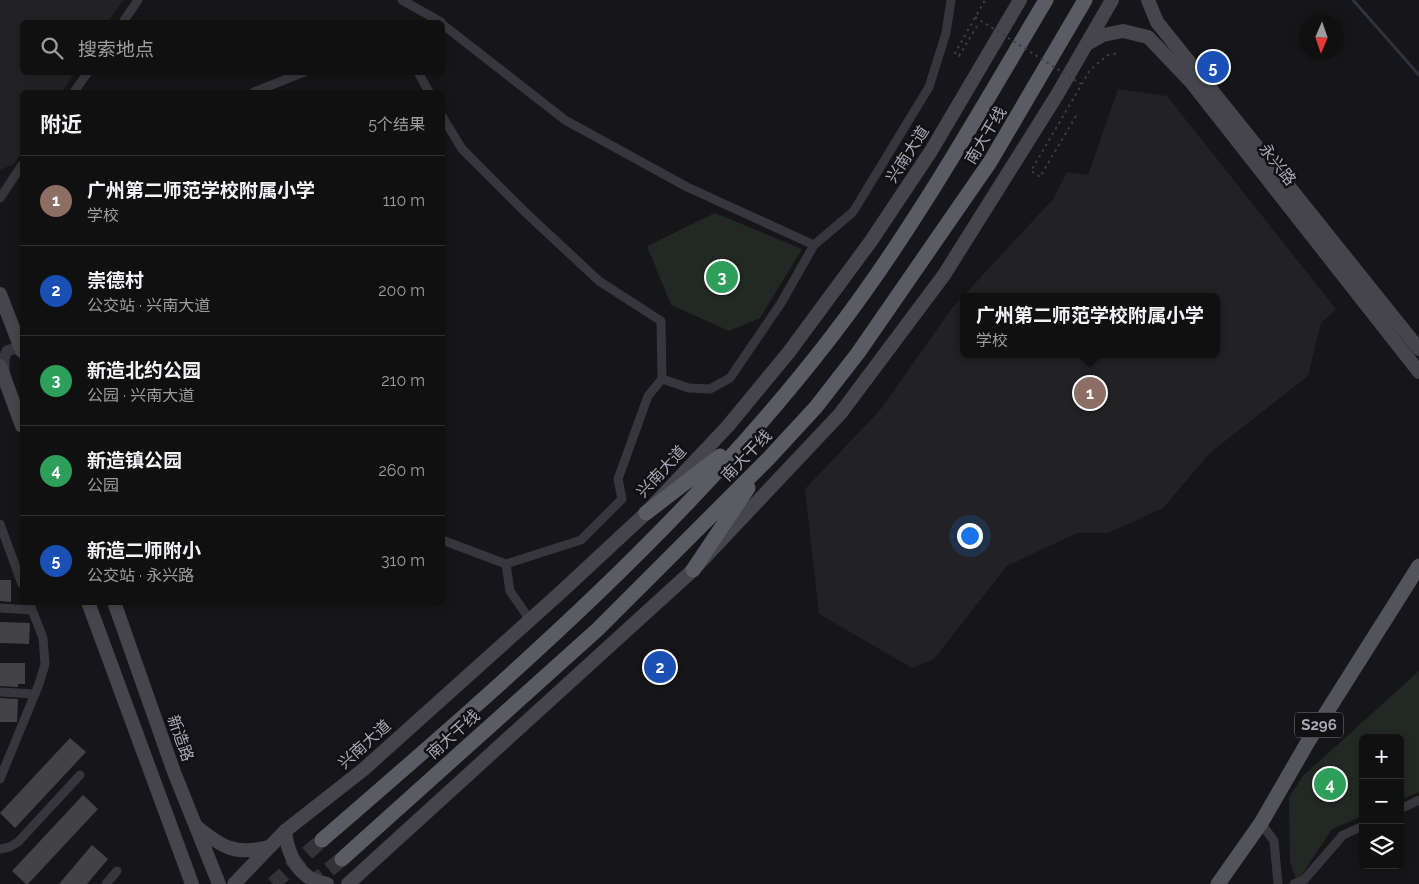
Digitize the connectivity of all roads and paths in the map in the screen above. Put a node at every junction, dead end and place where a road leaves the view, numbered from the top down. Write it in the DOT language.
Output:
graph roads {
  1 [pos="138,0"];
  2 [pos="402,0"];
  3 [pos="951,0"];
  4 [pos="985,0"];
  5 [pos="1020,0"];
  6 [pos="1046,0"];
  7 [pos="1085,0"];
  8 [pos="1112,0"];
  9 [pos="1148,0"];
  10 [pos="975,17"];
  11 [pos="123,20"];
  12 [pos="437,20"];
  13 [pos="445,25"];
  14 [pos="977,26"];
  15 [pos="1084,46"];
  16 [pos="1119,53"];
  17 [pos="86,75"];
  18 [pos="296,75"];
  19 [pos="420,75"];
  20 [pos="1081,84"];
  21 [pos="75,90"];
  22 [pos="259,90"];
  23 [pos="428,90"];
  24 [pos="1076,116"];
  25 [pos="445,121"];
  26 [pos="20,168"];
  27 [pos="0,198"];
  28 [pos="814,245"];
  29 [pos="0,294"];
  30 [pos="20,346"];
  31 [pos="1419,349"];
  32 [pos="20,350"];
  33 [pos="2,371"];
  34 [pos="1419,372"];
  35 [pos="662,379"];
  36 [pos="20,420"];
  37 [pos="755,430"];
  38 [pos="769,458"];
  39 [pos="646,514"];
  40 [pos="0,526"];
  41 [pos="445,541"];
  42 [pos="506,564"];
  43 [pos="1419,566"];
  44 [pos="693,570"];
  45 [pos="20,579"];
  46 [pos="89,605"];
  47 [pos="115,605"];
  48 [pos="31,606"];
  49 [pos="0,608"];
  50 [pos="530,620"];
  51 [pos="0,692"];
  52 [pos="35,694"];
  53 [pos="1,775"];
  54 [pos="80,775"];
  55 [pos="1419,800"];
  56 [pos="1404,807"];
  57 [pos="1262,824"];
  58 [pos="194,825"];
  59 [pos="1359,828"];
  60 [pos="285,831"];
  61 [pos="322,840"];
  62 [pos="270,847"];
  63 [pos="0,849"];
  64 [pos="342,859"];
  65 [pos="117,871"];
  66 [pos="106,884"];
  67 [pos="192,884"];
  68 [pos="219,884"];
  69 [pos="234,884"];
  70 [pos="327,884"];
  71 [pos="348,884"];
  72 [pos="1218,884"];
  73 [pos="1278,884"];
  74 [pos="1294,884"];
  1 -- 11 [label="street"];
  2 -- 12 [label="street"];
  3 -- 28 [label="street"];
  4 -- 10 [label="path"];
  5 -- 39 [label="main road, 兴南大道"];
  6 -- 37 [label="highway, 南大干线"];
  7 -- 38 [label="highway, 南大干线"];
  8 -- 15 [label="main road"];
  9 -- 31 [label="main road, 永兴路"];
  10 -- 14 [label="path"];
  10 -- 20 [label="path, bridge"];
  13 -- 28 [label="street"];
  15 -- 34 [label="main road, 永兴路"];
  15 -- 44 [label="main road"];
  16 -- 20 [label="path"];
  17 -- 21 [label="street"];
  18 -- 22 [label="street"];
  19 -- 23 [label="street"];
  20 -- 24 [label="path"];
  25 -- 35 [label="street"];
  26 -- 27 [label="street"];
  28 -- 35 [label="street"];
  29 -- 30 [label="main road"];
  32 -- 33 [label="street"];
  33 -- 36 [label="main road"];
  35 -- 42 [label="street"];
  37 -- 39 [label="highway"];
  37 -- 61 [label="highway, 南大干线"];
  38 -- 44 [label="highway"];
  38 -- 64 [label="highway, 南大干线"];
  39 -- 50 [label="main road, 兴南大道"];
  40 -- 45 [label="street"];
  41 -- 42 [label="street"];
  42 -- 50 [label="street"];
  43 -- 57 [label="main road, S296"];
  44 -- 71 [label="main road"];
  46 -- 67 [label="main road"];
  47 -- 58 [label="main road, 新造路"];
  48 -- 49 [label="street"];
  48 -- 52 [label="street"];
  50 -- 60 [label="main road, 兴南大道"];
  51 -- 52 [label="street"];
  52 -- 53 [label="street"];
  54 -- 63 [label="street"];
  55 -- 56 [label="street"];
  57 -- 72 [label="main road, S296"];
  57 -- 73 [label="street"];
  58 -- 62 [label="main road"];
  58 -- 68 [label="main road, 新造路"];
  59 -- 74 [label="street"];
  60 -- 62 [label="main road, 兴南大道"];
  60 -- 70 [label="main road"];
  62 -- 69 [label="main road, 兴南大道"];
  65 -- 66 [label="street"];
}
